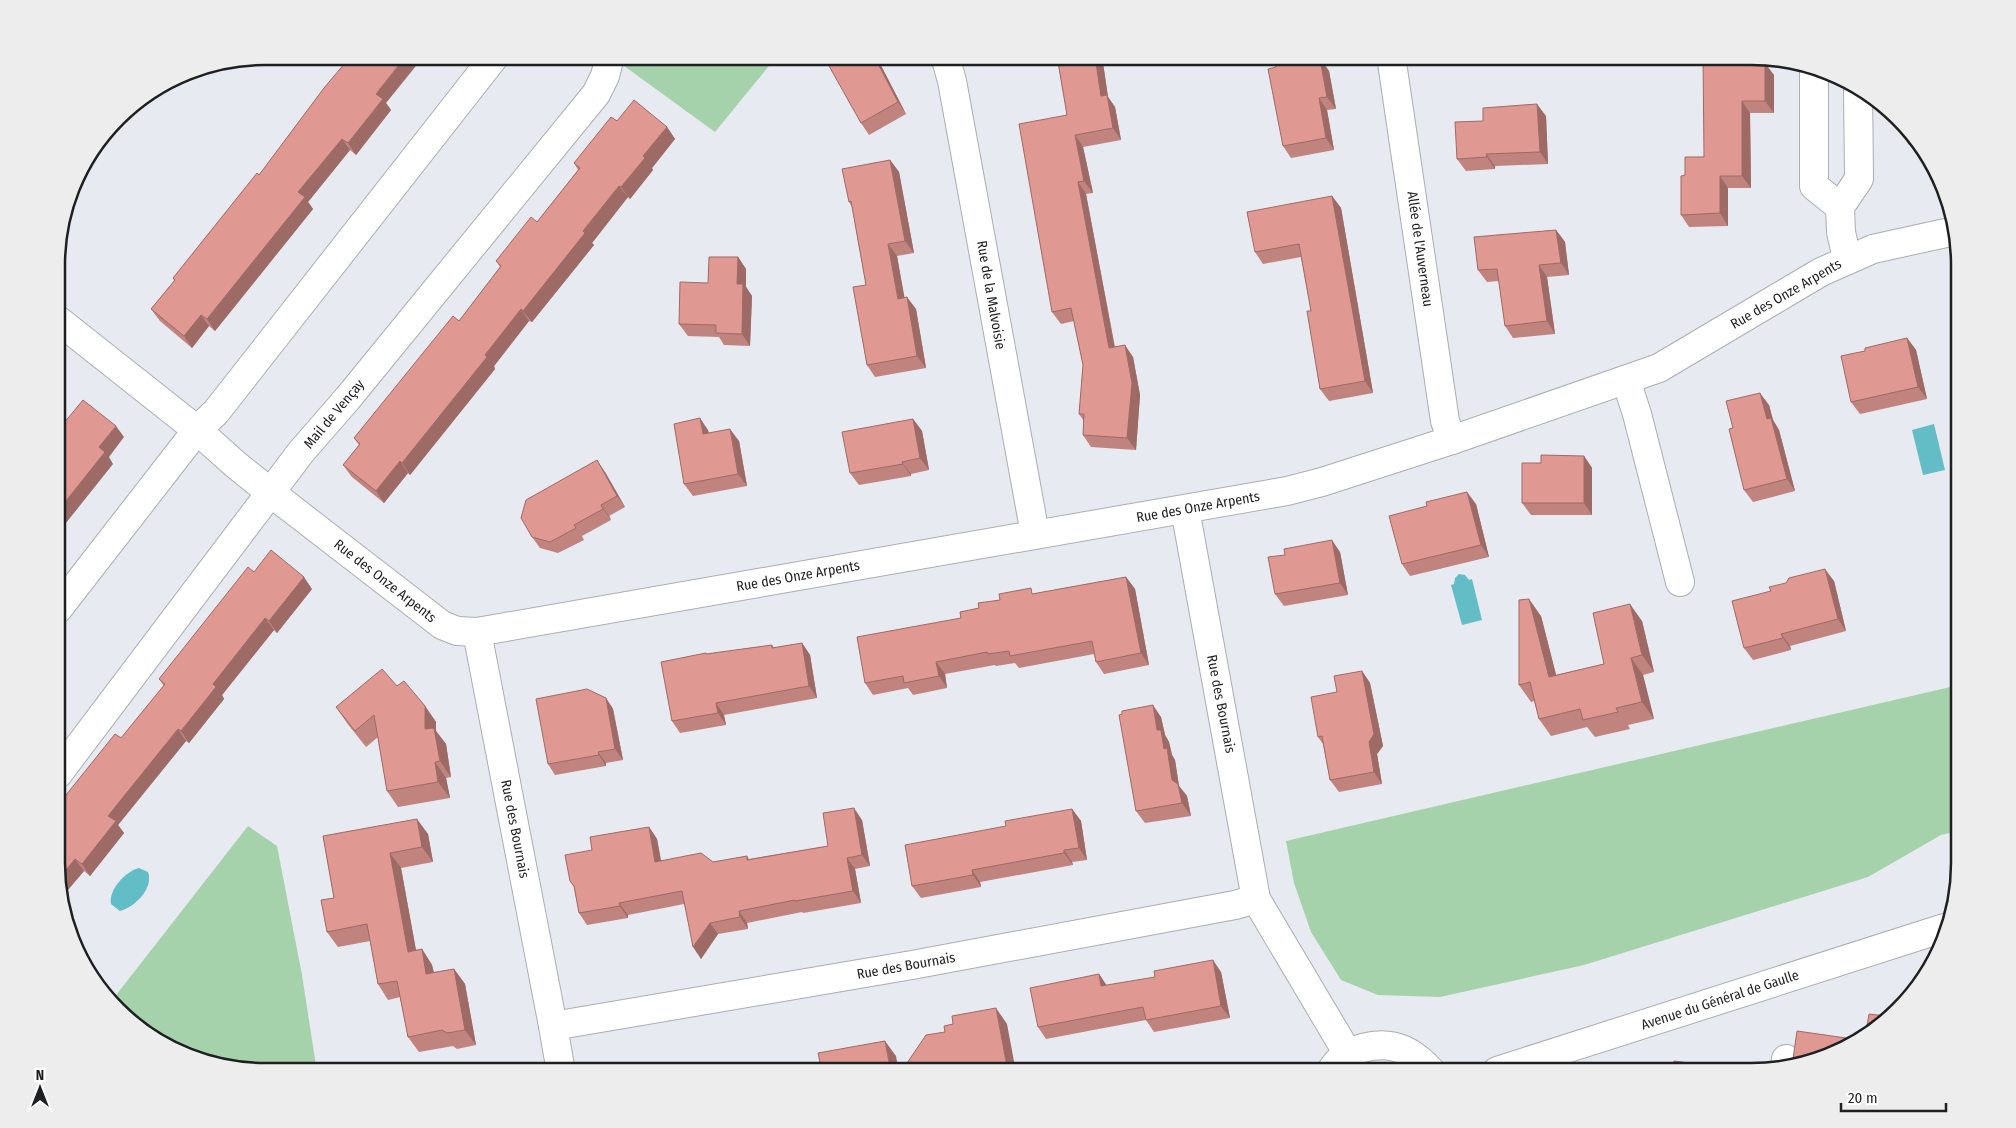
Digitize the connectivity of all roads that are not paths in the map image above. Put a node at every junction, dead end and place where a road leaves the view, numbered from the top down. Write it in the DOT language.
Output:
graph roads {
  1 [pos="488,65"];
  2 [pos="608,65"];
  3 [pos="948,65"];
  4 [pos="1392,65"];
  5 [pos="1814,75"];
  6 [pos="1858,97"];
  7 [pos="1840,207"];
  8 [pos="1948,233"];
  9 [pos="1846,259"];
  10 [pos="65,326"];
  11 [pos="1626,380"];
  12 [pos="197,430"];
  13 [pos="1452,440"];
  14 [pos="271,494"];
  15 [pos="1184,509"];
  16 [pos="1035,534"];
  17 [pos="1680,582"];
  18 [pos="65,600"];
  19 [pos="477,632"];
  20 [pos="65,765"];
  21 [pos="1256,899"];
  22 [pos="1940,929"];
  23 [pos="553,1026"];
  24 [pos="559,1063"];
  25 [pos="1340,1063"];
  26 [pos="1424,1063"];
  27 [pos="1522,1063"];
  1 -- 12 [label="street"];
  2 -- 14 [label="street, Mail de Vençay"];
  3 -- 16 [label="street, Rue de la Malvoisie"];
  4 -- 13 [label="street, Allée de l'Auverneau"];
  5 -- 7 [label="street"];
  6 -- 7 [label="street"];
  7 -- 9 [label="street"];
  8 -- 9 [label="street, Rue des Onze Arpents"];
  9 -- 11 [label="street, Rue des Onze Arpents"];
  10 -- 12 [label="street, Rue des Onze Arpents"];
  11 -- 13 [label="street, Rue des Onze Arpents"];
  11 -- 17 [label="street"];
  12 -- 14 [label="street, Rue des Onze Arpents"];
  12 -- 18 [label="street"];
  13 -- 15 [label="street, Rue des Onze Arpents"];
  14 -- 19 [label="street, Rue des Onze Arpents"];
  14 -- 20 [label="street, Mail de Vençay"];
  15 -- 16 [label="street, Rue des Onze Arpents"];
  15 -- 21 [label="street, Rue des Bournais"];
  16 -- 19 [label="street, Rue des Onze Arpents"];
  19 -- 23 [label="street, Rue des Bournais"];
  21 -- 23 [label="street, Rue des Bournais"];
  21 -- 25 [label="street, Rue des Bournais"];
  22 -- 27 [label="street, Avenue du Général de Gaulle"];
  23 -- 24 [label="street, Rue des Bournais"];
  25 -- 26 [label="street"];
}
